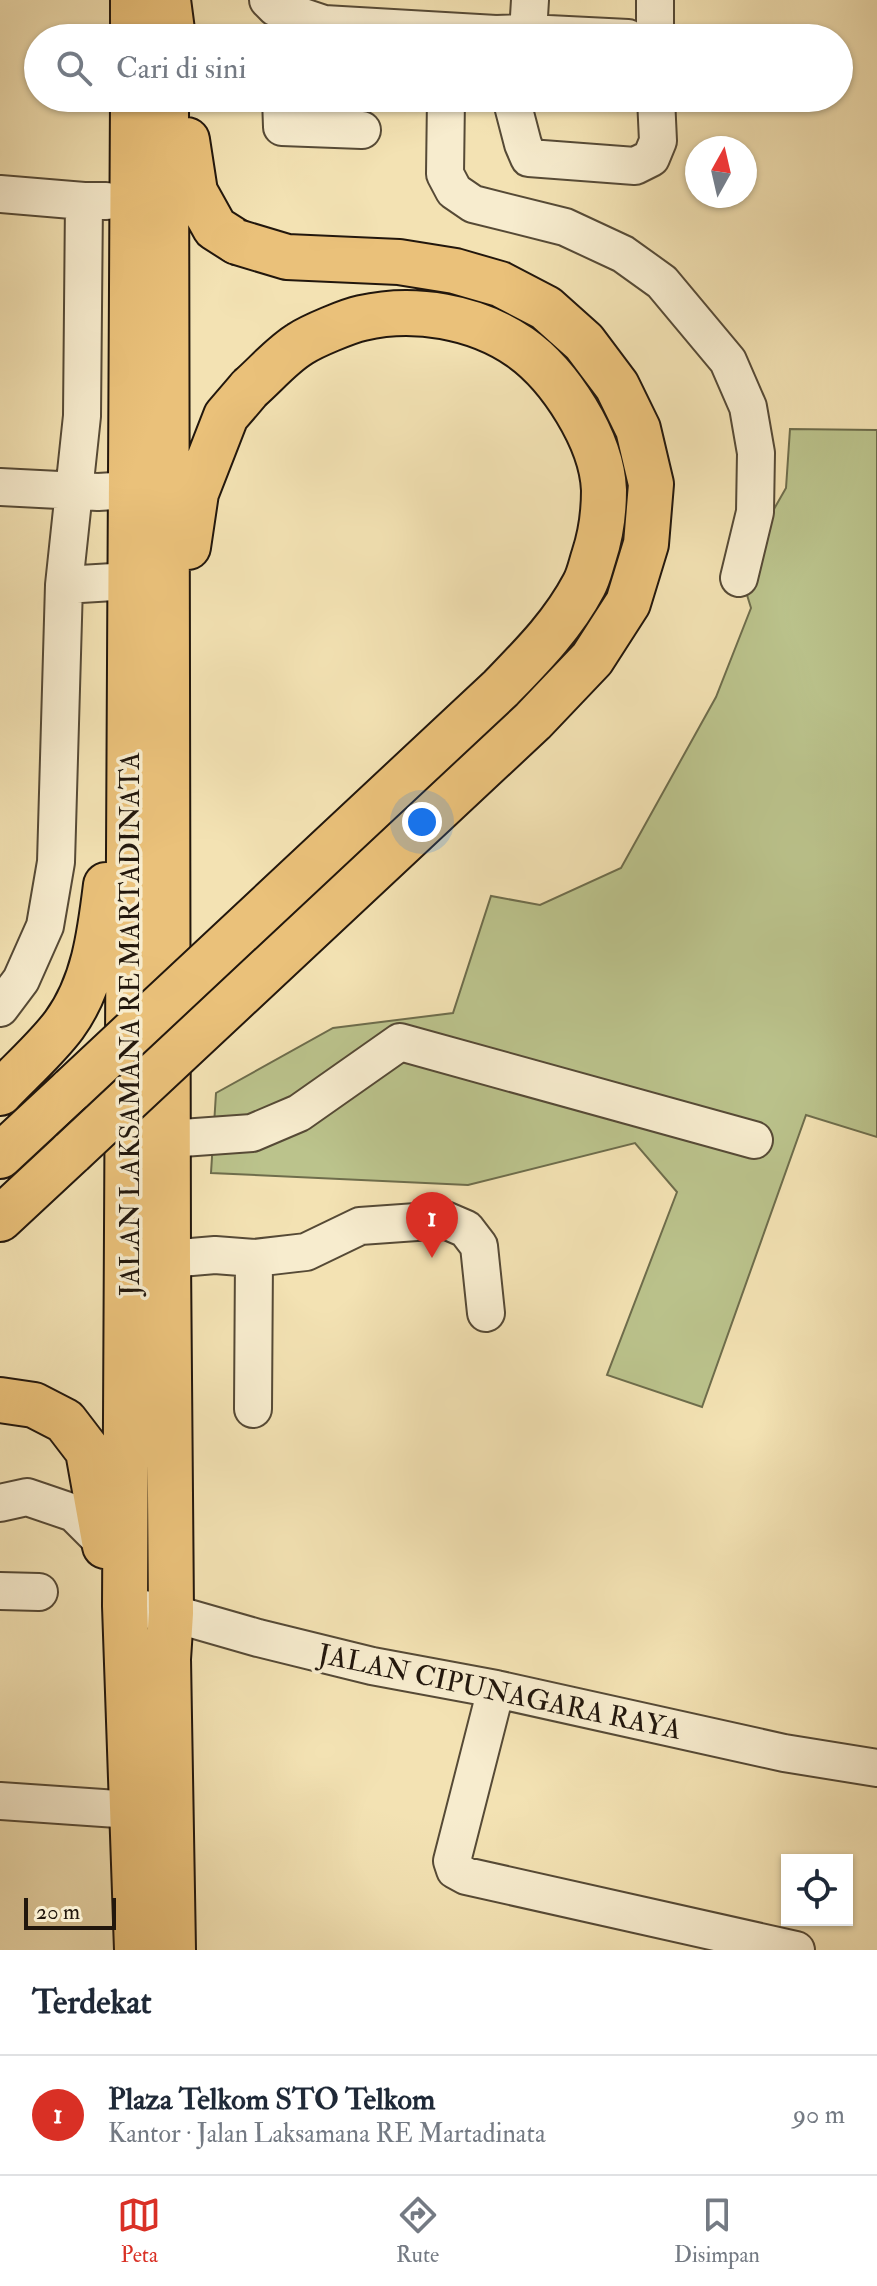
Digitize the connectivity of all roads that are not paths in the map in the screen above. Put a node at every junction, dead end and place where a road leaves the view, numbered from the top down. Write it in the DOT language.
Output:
graph roads {
  1 [pos="133,0"];
  2 [pos="167,0"];
  3 [pos="655,0"];
  4 [pos="274,15"];
  5 [pos="133,24"];
  6 [pos="166,24"];
  7 [pos="171,24"];
  8 [pos="324,24"];
  9 [pos="655,24"];
  10 [pos="133,112"];
  11 [pos="166,112"];
  12 [pos="183,112"];
  13 [pos="281,112"];
  14 [pos="446,112"];
  15 [pos="515,112"];
  16 [pos="657,112"];
  17 [pos="362,130"];
  18 [pos="0,194"];
  19 [pos="84,201"];
  20 [pos="132,201"];
  21 [pos="0,487"];
  22 [pos="131,490"];
  23 [pos="74,491"];
  24 [pos="739,578"];
  25 [pos="130,581"];
  26 [pos="64,585"];
  27 [pos="149,673"];
  28 [pos="0,1008"];
  29 [pos="0,1093"];
  30 [pos="168,1139"];
  31 [pos="754,1140"];
  32 [pos="0,1156"];
  33 [pos="0,1219"];
  34 [pos="254,1258"];
  35 [pos="168,1259"];
  36 [pos="486,1313"];
  37 [pos="0,1400"];
  38 [pos="253,1409"];
  39 [pos="0,1503"];
  40 [pos="105,1544"];
  41 [pos="0,1591"];
  42 [pos="39,1592"];
  43 [pos="125,1606"];
  44 [pos="171,1613"];
  45 [pos="496,1689"];
  46 [pos="877,1768"];
  47 [pos="0,1801"];
  48 [pos="132,1810"];
  49 [pos="137,1950"];
  50 [pos="173,1950"];
  51 [pos="796,1950"];
  1 -- 5 [label="highway"];
  2 -- 6 [label="highway"];
  2 -- 7 [label="highway"];
  3 -- 9 [label="street"];
  4 -- 8 [label="street"];
  10 -- 20 [label="highway, JALAN LAKSAMANA RE MARTADINATA"];
  11 -- 27 [label="highway, JALAN LAKSAMANA RE MARTADINATA"];
  12 -- 33 [label="highway, bridge"];
  13 -- 17 [label="street"];
  14 -- 24 [label="street"];
  15 -- 16 [label="street"];
  18 -- 19 [label="street"];
  19 -- 20 [label="street"];
  19 -- 23 [label="street"];
  20 -- 22 [label="highway, JALAN LAKSAMANA RE MARTADINATA"];
  21 -- 23 [label="street"];
  22 -- 23 [label="street"];
  22 -- 25 [label="highway, JALAN LAKSAMANA RE MARTADINATA"];
  23 -- 26 [label="street"];
  25 -- 26 [label="street"];
  25 -- 27 [label="highway, JALAN LAKSAMANA RE MARTADINATA"];
  26 -- 28 [label="street"];
  27 -- 29 [label="highway"];
  27 -- 30 [label="highway, JALAN LAKSAMANA RE MARTADINATA"];
  27 -- 32 [label="highway, bridge"];
  27 -- 43 [label="highway, JALAN LAKSAMANA RE MARTADINATA"];
  30 -- 31 [label="street"];
  30 -- 35 [label="highway, JALAN LAKSAMANA RE MARTADINATA"];
  34 -- 35 [label="street"];
  34 -- 36 [label="street"];
  34 -- 38 [label="street"];
  35 -- 44 [label="highway, JALAN LAKSAMANA RE MARTADINATA"];
  37 -- 40 [label="highway"];
  39 -- 40 [label="street"];
  40 -- 43 [label="highway"];
  41 -- 42 [label="street"];
  43 -- 44 [label="street, JALAN CIPUNAGARA RAYA"];
  43 -- 48 [label="highway, JALAN LAKSAMANA RE MARTADINATA"];
  44 -- 45 [label="street, JALAN CIPUNAGARA RAYA"];
  44 -- 50 [label="highway, JALAN LAKSAMANA RE MARTADINATA"];
  45 -- 46 [label="street, JALAN CIPUNAGARA RAYA"];
  45 -- 51 [label="street"];
  47 -- 48 [label="street"];
  48 -- 49 [label="highway, JALAN LAKSAMANA RE MARTADINATA"];
}
